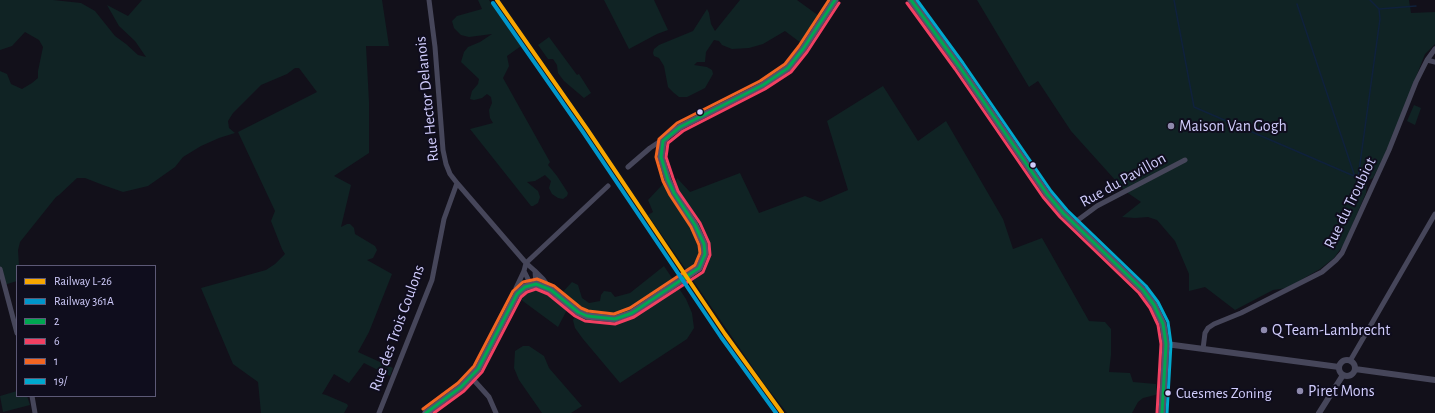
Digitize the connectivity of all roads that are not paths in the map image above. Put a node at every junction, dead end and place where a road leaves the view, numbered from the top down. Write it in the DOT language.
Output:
graph roads {
  1 [pos="429,0"];
  2 [pos="835,0"];
  3 [pos="911,0"];
  4 [pos="1435,49"];
  5 [pos="1427,60"];
  6 [pos="1435,62"];
  7 [pos="668,136"];
  8 [pos="1185,160"];
  9 [pos="628,167"];
  10 [pos="457,183"];
  11 [pos="608,186"];
  12 [pos="1435,214"];
  13 [pos="1074,223"];
  14 [pos="526,263"];
  15 [pos="0,269"];
  16 [pos="524,271"];
  17 [pos="535,271"];
  18 [pos="534,284"];
  19 [pos="551,290"];
  20 [pos="517,294"];
  21 [pos="16,329"];
  22 [pos="1166,344"];
  23 [pos="1203,348"];
  24 [pos="1350,361"];
  25 [pos="1339,367"];
  26 [pos="1355,369"];
  27 [pos="1343,375"];
  28 [pos="471,377"];
  29 [pos="1435,380"];
  30 [pos="32,397"];
  31 [pos="35,413"];
  32 [pos="380,413"];
  33 [pos="426,413"];
  34 [pos="496,413"];
  35 [pos="1162,413"];
  36 [pos="1319,413"];
  1 -- 10 [label="street, Rue Hector Delanois"];
  2 -- 7 [label="main road"];
  3 -- 13 [label="main road"];
  4 -- 5 [label="street, Rue du Troubiot"];
  5 -- 6 [label="street"];
  5 -- 23 [label="street, Rue du Troubiot"];
  7 -- 9 [label="street"];
  7 -- 19 [label="main road"];
  8 -- 13 [label="street, Rue du Pavillon"];
  10 -- 14 [label="street, Rue Hector Delanois"];
  10 -- 32 [label="street, Rue des Trois Coulons"];
  11 -- 14 [label="street"];
  12 -- 24 [label="street"];
  13 -- 22 [label="main road"];
  14 -- 16 [label="street"];
  14 -- 17 [label="street, Rue Hector Delanois"];
  15 -- 21 [label="street"];
  16 -- 18 [label="street"];
  16 -- 20 [label="street"];
  17 -- 18 [label="street"];
  17 -- 19 [label="street, Rue Hector Delanois"];
  18 -- 19 [label="main road"];
  18 -- 20 [label="main road"];
  20 -- 28 [label="main road"];
  22 -- 23 [label="street"];
  22 -- 35 [label="main road"];
  23 -- 25 [label="street"];
  24 -- 25 [label="street"];
  24 -- 26 [label="street"];
  25 -- 27 [label="street"];
  26 -- 27 [label="street"];
  26 -- 29 [label="street"];
  27 -- 36 [label="street"];
  28 -- 33 [label="main road"];
  28 -- 34 [label="street"];
  30 -- 31 [label="street"];
}
